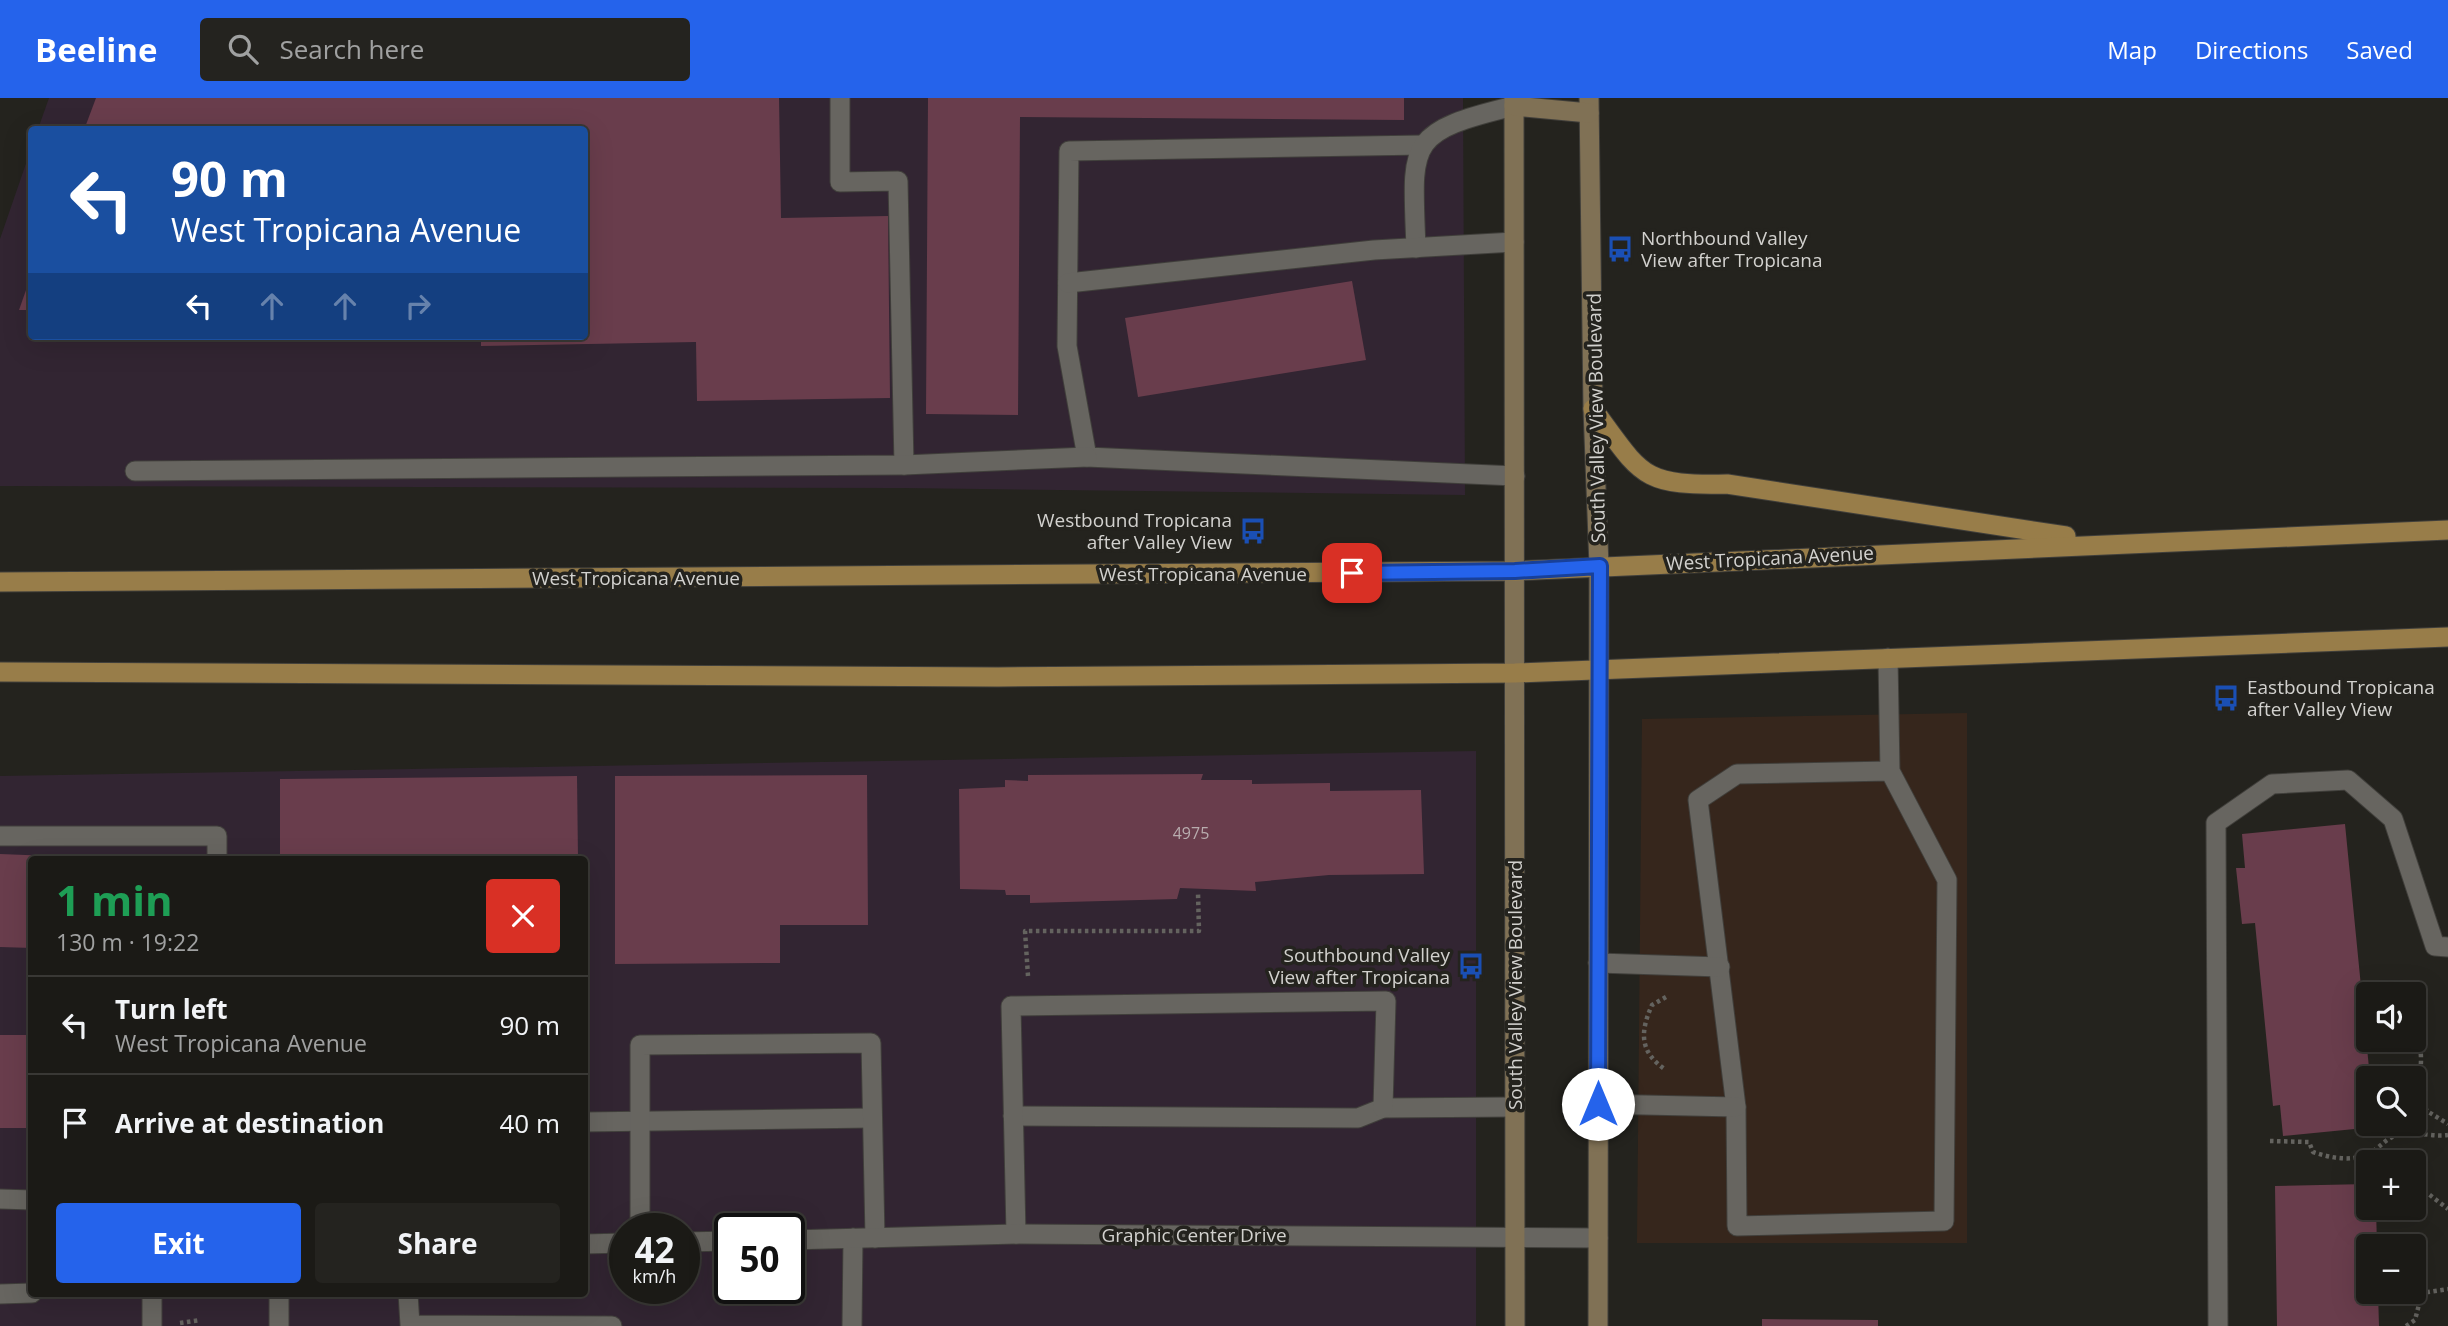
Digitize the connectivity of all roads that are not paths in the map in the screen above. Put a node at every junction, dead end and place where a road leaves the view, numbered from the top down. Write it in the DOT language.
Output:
graph roads {
  1 [pos="840,98"];
  2 [pos="1514,102"];
  3 [pos="1589,105"];
  4 [pos="1423,145"];
  5 [pos="1514,243"];
  6 [pos="1416,248"];
  7 [pos="1068,283"];
  8 [pos="1593,409"];
  9 [pos="1087,457"];
  10 [pos="904,465"];
  11 [pos="135,471"];
  12 [pos="1514,475"];
  13 [pos="2448,530"];
  14 [pos="2108,543"];
  15 [pos="1600,566"];
  16 [pos="1515,571"];
  17 [pos="0,582"];
  18 [pos="2448,636"];
  19 [pos="1888,658"];
  20 [pos="1599,670"];
  21 [pos="0,672"];
  22 [pos="1515,673"];
  23 [pos="1890,771"];
  24 [pos="0,836"];
  25 [pos="217,856"];
  26 [pos="2448,947"];
  27 [pos="1598,963"];
  28 [pos="1720,967"];
  29 [pos="1598,1104"];
  30 [pos="1515,1107"];
  31 [pos="1736,1107"];
  32 [pos="1383,1108"];
  33 [pos="1013,1116"];
  34 [pos="872,1118"];
  35 [pos="588,1122"];
  36 [pos="640,1122"];
  37 [pos="0,1199"];
  38 [pos="28,1200"];
  39 [pos="640,1213"];
  40 [pos="1016,1234"];
  41 [pos="853,1238"];
  42 [pos="875,1238"];
  43 [pos="1515,1238"];
  44 [pos="1598,1238"];
  45 [pos="805,1240"];
  46 [pos="609,1243"];
  47 [pos="588,1244"];
  48 [pos="28,1293"];
  49 [pos="0,1294"];
  50 [pos="152,1297"];
  51 [pos="279,1297"];
  52 [pos="408,1297"];
  53 [pos="407,1325"];
  54 [pos="152,1326"];
  55 [pos="279,1326"];
  56 [pos="612,1326"];
  57 [pos="852,1326"];
  58 [pos="1515,1326"];
  59 [pos="1598,1326"];
  60 [pos="2218,1326"];
  1 -- 10 [label="street"];
  2 -- 3 [label="main road"];
  2 -- 4 [label="street"];
  2 -- 5 [label="main road, South Valley View Boulevard"];
  3 -- 8 [label="main road, South Valley View Boulevard"];
  4 -- 6 [label="street"];
  4 -- 7 [label="street"];
  5 -- 6 [label="street"];
  5 -- 12 [label="main road, South Valley View Boulevard"];
  6 -- 7 [label="street"];
  7 -- 9 [label="street"];
  8 -- 14 [label="main road"];
  8 -- 15 [label="main road, South Valley View Boulevard"];
  9 -- 10 [label="street"];
  9 -- 12 [label="street"];
  10 -- 11 [label="street"];
  12 -- 16 [label="main road, South Valley View Boulevard"];
  13 -- 14 [label="main road, West Tropicana Avenue"];
  14 -- 15 [label="main road, West Tropicana Avenue"];
  15 -- 16 [label="main road, West Tropicana Avenue"];
  15 -- 20 [label="main road, South Valley View Boulevard"];
  16 -- 17 [label="main road, West Tropicana Avenue"];
  16 -- 22 [label="main road, South Valley View Boulevard"];
  18 -- 19 [label="main road"];
  19 -- 20 [label="main road"];
  19 -- 23 [label="street"];
  20 -- 22 [label="main road"];
  20 -- 27 [label="main road, South Valley View Boulevard"];
  21 -- 22 [label="main road"];
  22 -- 30 [label="main road, South Valley View Boulevard"];
  23 -- 28 [label="street"];
  23 -- 31 [label="street"];
  24 -- 25 [label="street"];
  26 -- 60 [label="street"];
  27 -- 28 [label="street"];
  27 -- 29 [label="main road, South Valley View Boulevard"];
  28 -- 31 [label="street"];
  29 -- 31 [label="street"];
  29 -- 44 [label="main road, South Valley View Boulevard"];
  30 -- 32 [label="street"];
  30 -- 43 [label="main road, South Valley View Boulevard"];
  32 -- 33 [label="street"];
  32 -- 33 [label="street"];
  33 -- 40 [label="street"];
  34 -- 36 [label="street"];
  34 -- 36 [label="street"];
  34 -- 42 [label="street"];
  35 -- 36 [label="street"];
  36 -- 39 [label="street"];
  37 -- 38 [label="street"];
  40 -- 42 [label="street, Graphic Center Drive"];
  40 -- 43 [label="street, Graphic Center Drive"];
  41 -- 42 [label="street, Graphic Center Drive"];
  41 -- 45 [label="street, Graphic Center Drive"];
  41 -- 57 [label="street"];
  43 -- 44 [label="street, Graphic Center Drive"];
  43 -- 58 [label="main road, South Valley View Boulevard"];
  44 -- 59 [label="main road, South Valley View Boulevard"];
  46 -- 47 [label="street"];
  48 -- 49 [label="street"];
  50 -- 54 [label="street"];
  51 -- 55 [label="street"];
  52 -- 53 [label="street"];
  53 -- 56 [label="street"];
}
